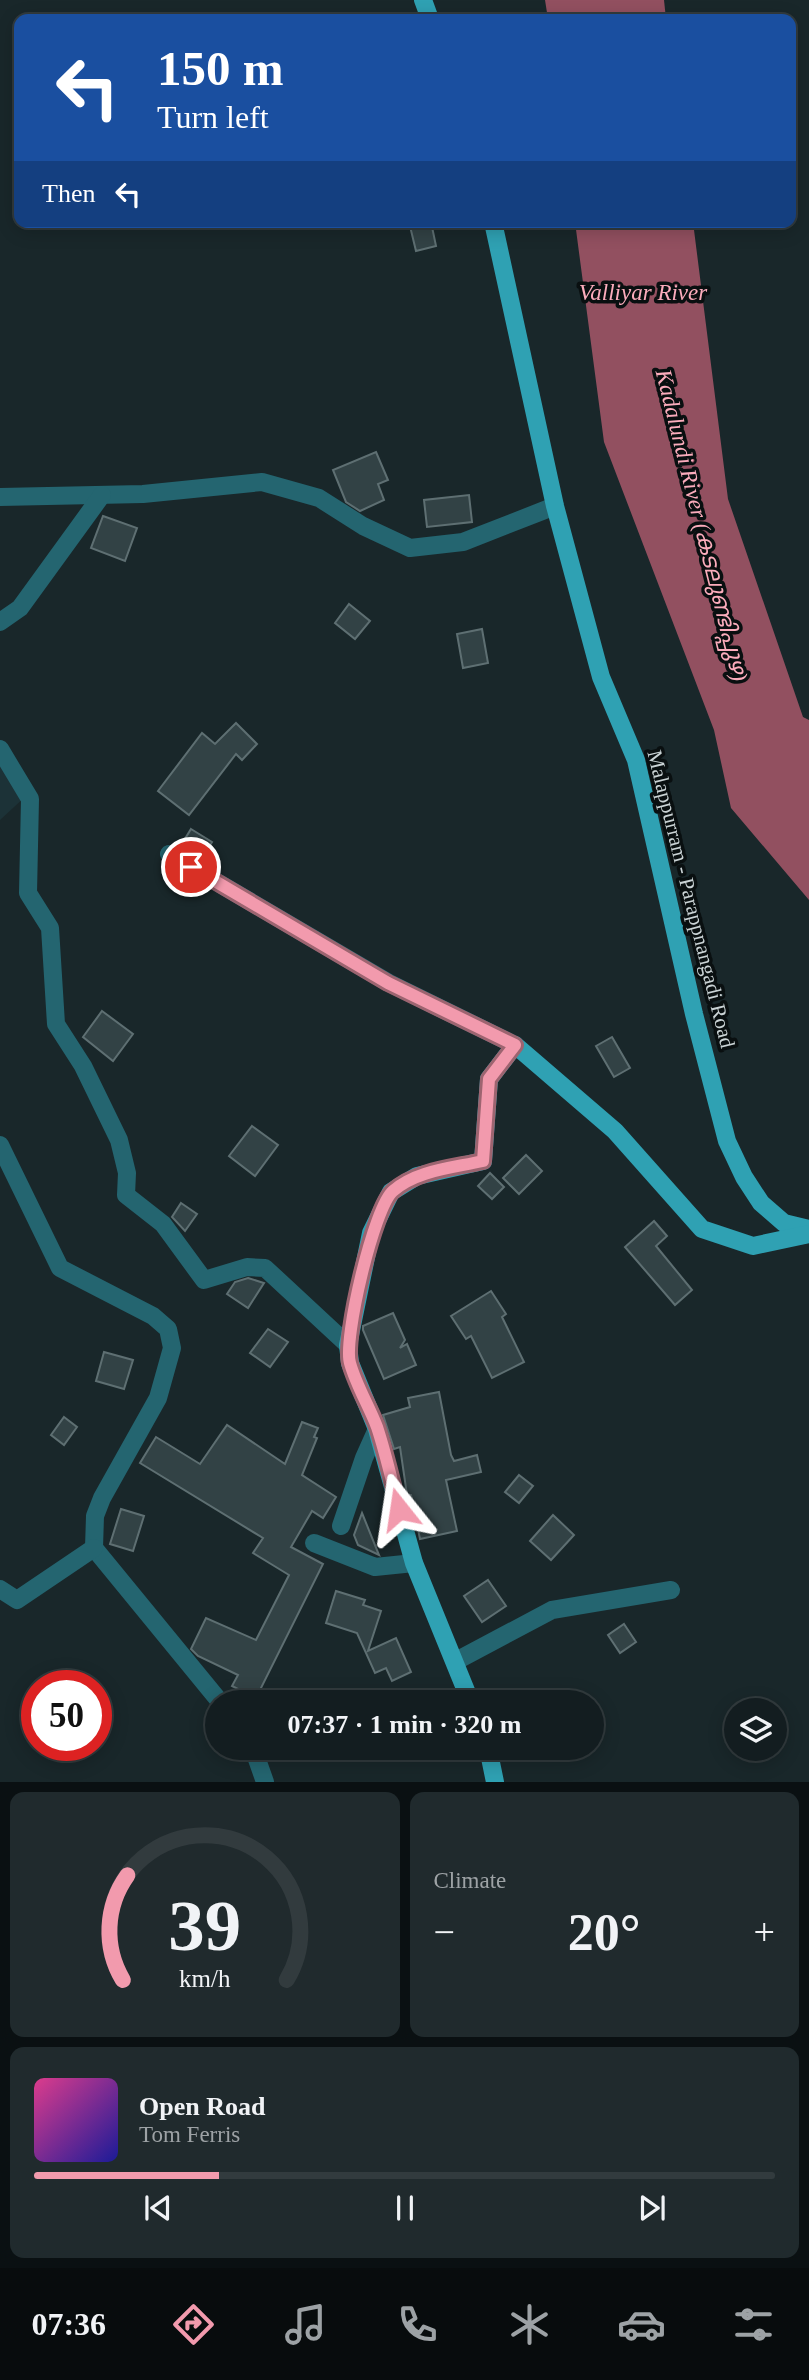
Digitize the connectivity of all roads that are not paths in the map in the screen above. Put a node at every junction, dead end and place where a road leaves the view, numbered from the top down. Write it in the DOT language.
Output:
graph roads {
  1 [pos="494,228"];
  2 [pos="102,495"];
  3 [pos="0,497"];
  4 [pos="555,506"];
  5 [pos="0,622"];
  6 [pos="0,749"];
  7 [pos="169,854"];
  8 [pos="515,1045"];
  9 [pos="0,1145"];
  10 [pos="809,1231"];
  11 [pos="348,1345"];
  12 [pos="377,1429"];
  13 [pos="341,1526"];
  14 [pos="314,1543"];
  15 [pos="94,1548"];
  16 [pos="414,1563"];
  17 [pos="0,1589"];
  18 [pos="671,1590"];
  19 [pos="456,1661"];
  20 [pos="210,1690"];
  21 [pos="466,1690"];
  22 [pos="257,1760"];
  23 [pos="490,1760"];
  24 [pos="265,1782"];
  25 [pos="495,1782"];
  1 -- 4 [label="main road, Malappurram - Parappnangadi Road"];
  2 -- 3 [label="street"];
  2 -- 4 [label="street"];
  2 -- 5 [label="street"];
  4 -- 10 [label="main road, Malappurram - Parappnangadi Road"];
  6 -- 11 [label="street"];
  7 -- 8 [label="street"];
  8 -- 10 [label="main road"];
  8 -- 11 [label="main road"];
  9 -- 15 [label="street"];
  11 -- 12 [label="main road"];
  12 -- 13 [label="street"];
  12 -- 16 [label="main road"];
  14 -- 16 [label="street"];
  15 -- 17 [label="street"];
  15 -- 20 [label="street"];
  16 -- 19 [label="main road"];
  18 -- 19 [label="street"];
  19 -- 21 [label="main road"];
  22 -- 24 [label="street"];
  23 -- 25 [label="main road"];
}
